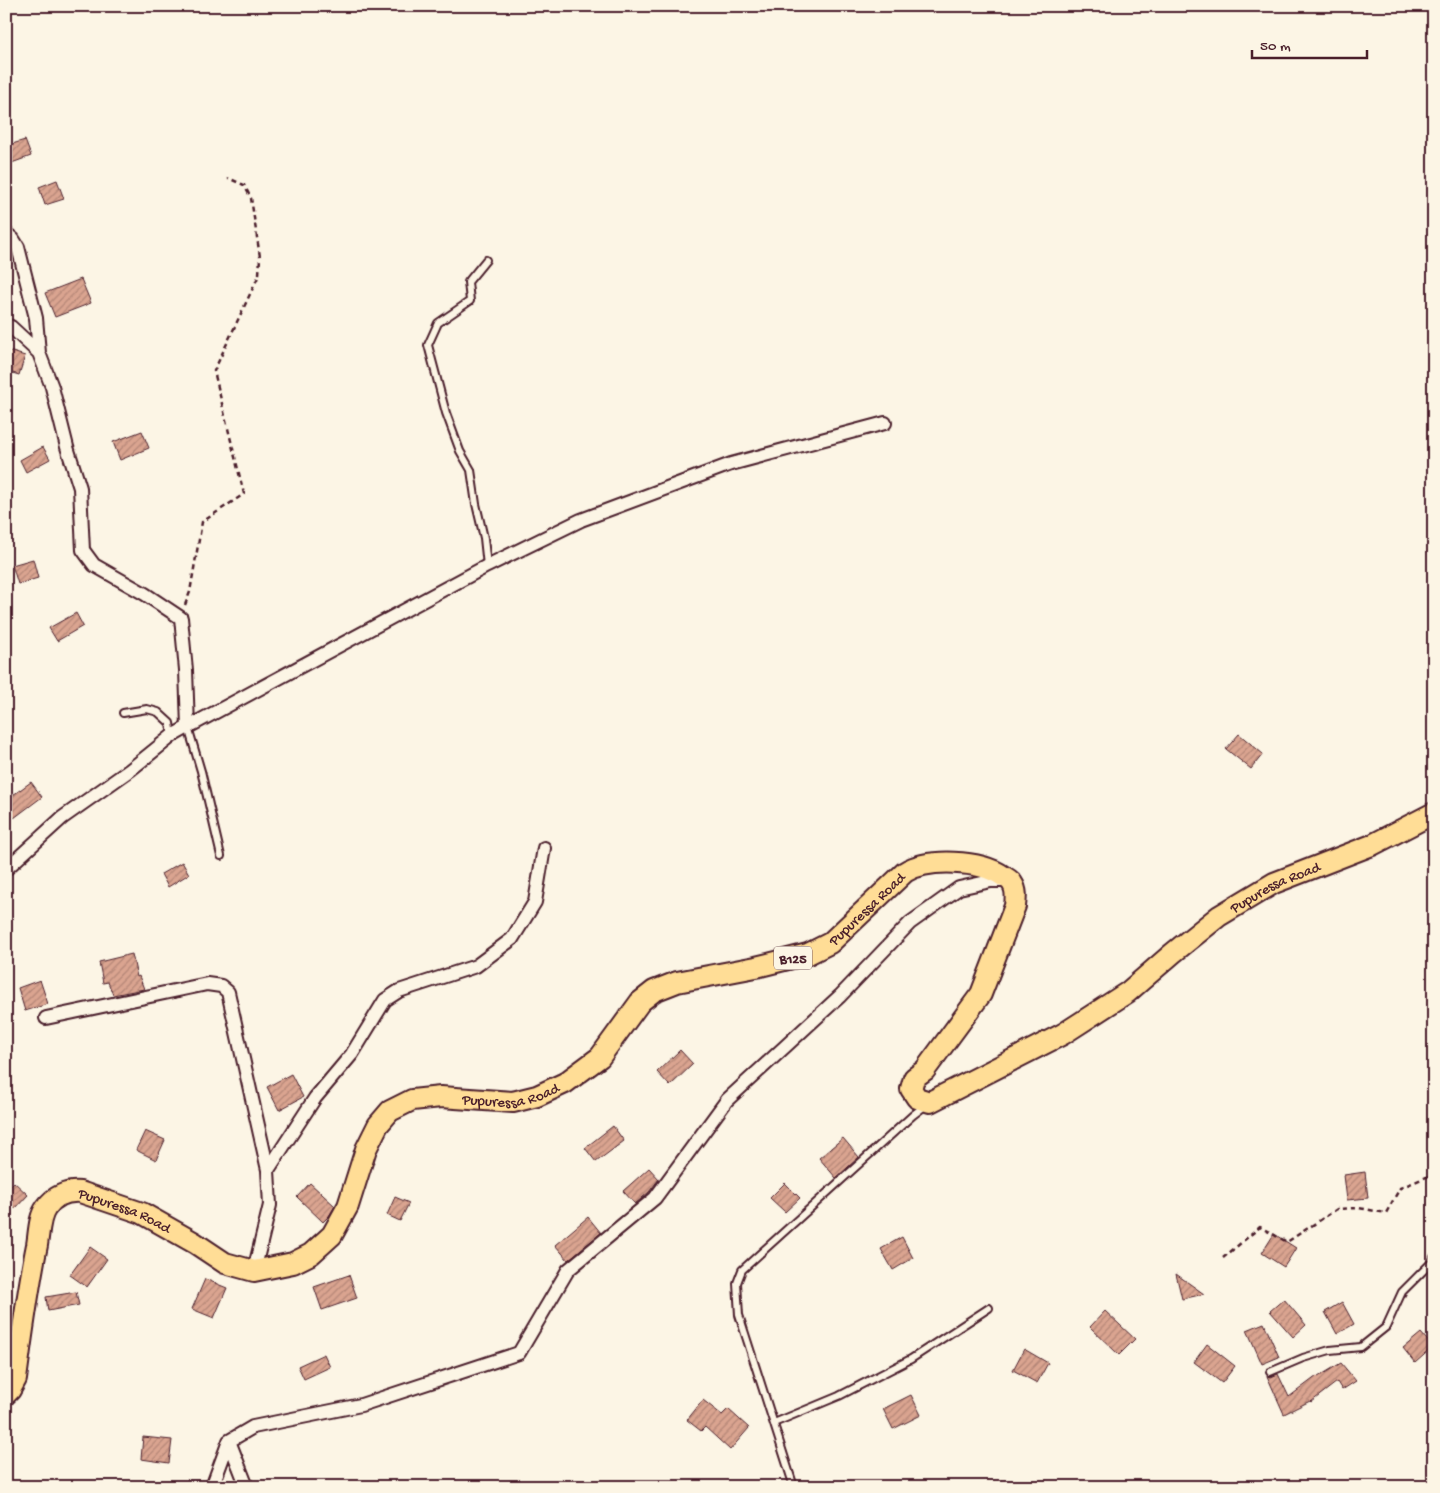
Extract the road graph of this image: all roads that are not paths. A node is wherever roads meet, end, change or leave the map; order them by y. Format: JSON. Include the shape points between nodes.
{"nodes":[{"id":1,"x":6,"y":233,"type":"edge"},
{"id":2,"x":486,"y":260,"type":"dead end"},
{"id":3,"x":6,"y":325,"type":"edge"},
{"id":4,"x":39,"y":353,"type":"junction"},
{"id":5,"x":885,"y":424,"type":"dead end"},
{"id":6,"x":487,"y":566,"type":"junction"},
{"id":7,"x":122,"y":712,"type":"dead end"},
{"id":8,"x":188,"y":727,"type":"junction"},
{"id":9,"x":172,"y":736,"type":"junction"},
{"id":10,"x":1434,"y":813,"type":"edge"},
{"id":11,"x":544,"y":848,"type":"dead end"},
{"id":12,"x":220,"y":856,"type":"dead end"},
{"id":13,"x":6,"y":869,"type":"edge"},
{"id":14,"x":1012,"y":882,"type":"junction"},
{"id":15,"x":46,"y":1018,"type":"dead end"},
{"id":16,"x":930,"y":1102,"type":"junction"},
{"id":17,"x":268,"y":1170,"type":"junction"},
{"id":18,"x":1434,"y":1257,"type":"edge"},
{"id":19,"x":254,"y":1271,"type":"junction"},
{"id":20,"x":989,"y":1308,"type":"dead end"},
{"id":21,"x":1270,"y":1372,"type":"dead end"},
{"id":22,"x":6,"y":1394,"type":"edge"},
{"id":23,"x":774,"y":1423,"type":"junction"},
{"id":24,"x":229,"y":1441,"type":"junction"},
{"id":25,"x":212,"y":1487,"type":"edge"},
{"id":26,"x":247,"y":1487,"type":"edge"},
{"id":27,"x":794,"y":1487,"type":"edge"}],
"edges":[{"from":1,"to":4,"type":"street","via":[[18,247],[36,318]]},
{"from":2,"to":6,"type":"lane","via":[[468,282],[470,301],[438,323],[428,345],[446,413],[471,470]]},
{"from":3,"to":4,"type":"street"},
{"from":4,"to":8,"type":"street","via":[[80,488],[83,550],[94,565],[181,618]]},
{"from":5,"to":6,"type":"street","via":[[731,464],[581,520]]},
{"from":6,"to":8,"type":"street"},
{"from":7,"to":9,"type":"lane","via":[[147,709],[158,712],[170,723]]},
{"from":8,"to":9,"type":"street"},
{"from":8,"to":12,"type":"lane"},
{"from":9,"to":13,"type":"street","via":[[62,818]]},
{"from":10,"to":16,"type":"main road","name":"Pupuressa Road","via":[[1372,845],[1274,883],[1219,916],[1128,992],[1071,1028]]},
{"from":11,"to":17,"type":"street","via":[[535,902],[512,939],[476,966],[398,991],[385,1000],[352,1054],[315,1098]]},
{"from":14,"to":16,"type":"main road","via":[[1015,906],[981,994],[925,1070],[914,1078],[911,1089],[914,1094]]},
{"from":14,"to":19,"type":"main road","name":"Pupuressa Road","number":"B125","via":[[989,868],[958,862],[913,867],[895,880],[830,943],[808,954],[677,982],[654,991],[640,1002],[600,1057],[565,1083],[537,1096],[513,1102],[441,1097],[412,1100],[390,1111],[378,1124],[366,1149],[348,1206],[332,1234],[311,1254],[293,1263]]},
{"from":14,"to":24,"type":"street","via":[[991,881],[959,888],[910,923],[840,996],[727,1100],[655,1198],[568,1270],[520,1353],[361,1405],[253,1427]]},
{"from":15,"to":17,"type":"street","via":[[206,984],[221,986],[228,992],[232,1006]]},
{"from":16,"to":23,"type":"lane","via":[[742,1270],[738,1283],[739,1315]]},
{"from":17,"to":19,"type":"street","via":[[270,1205]]},
{"from":18,"to":21,"type":"lane","via":[[1402,1292],[1386,1327],[1361,1347],[1330,1350]]},
{"from":19,"to":22,"type":"main road","name":"Pupuressa Road","number":"B125","via":[[225,1263],[142,1213],[70,1191],[46,1208],[41,1220],[16,1379]]},
{"from":20,"to":23,"type":"lane","via":[[911,1359],[839,1396]]},
{"from":23,"to":27,"type":"lane"},
{"from":24,"to":25,"type":"street"},
{"from":24,"to":26,"type":"street"}]}
